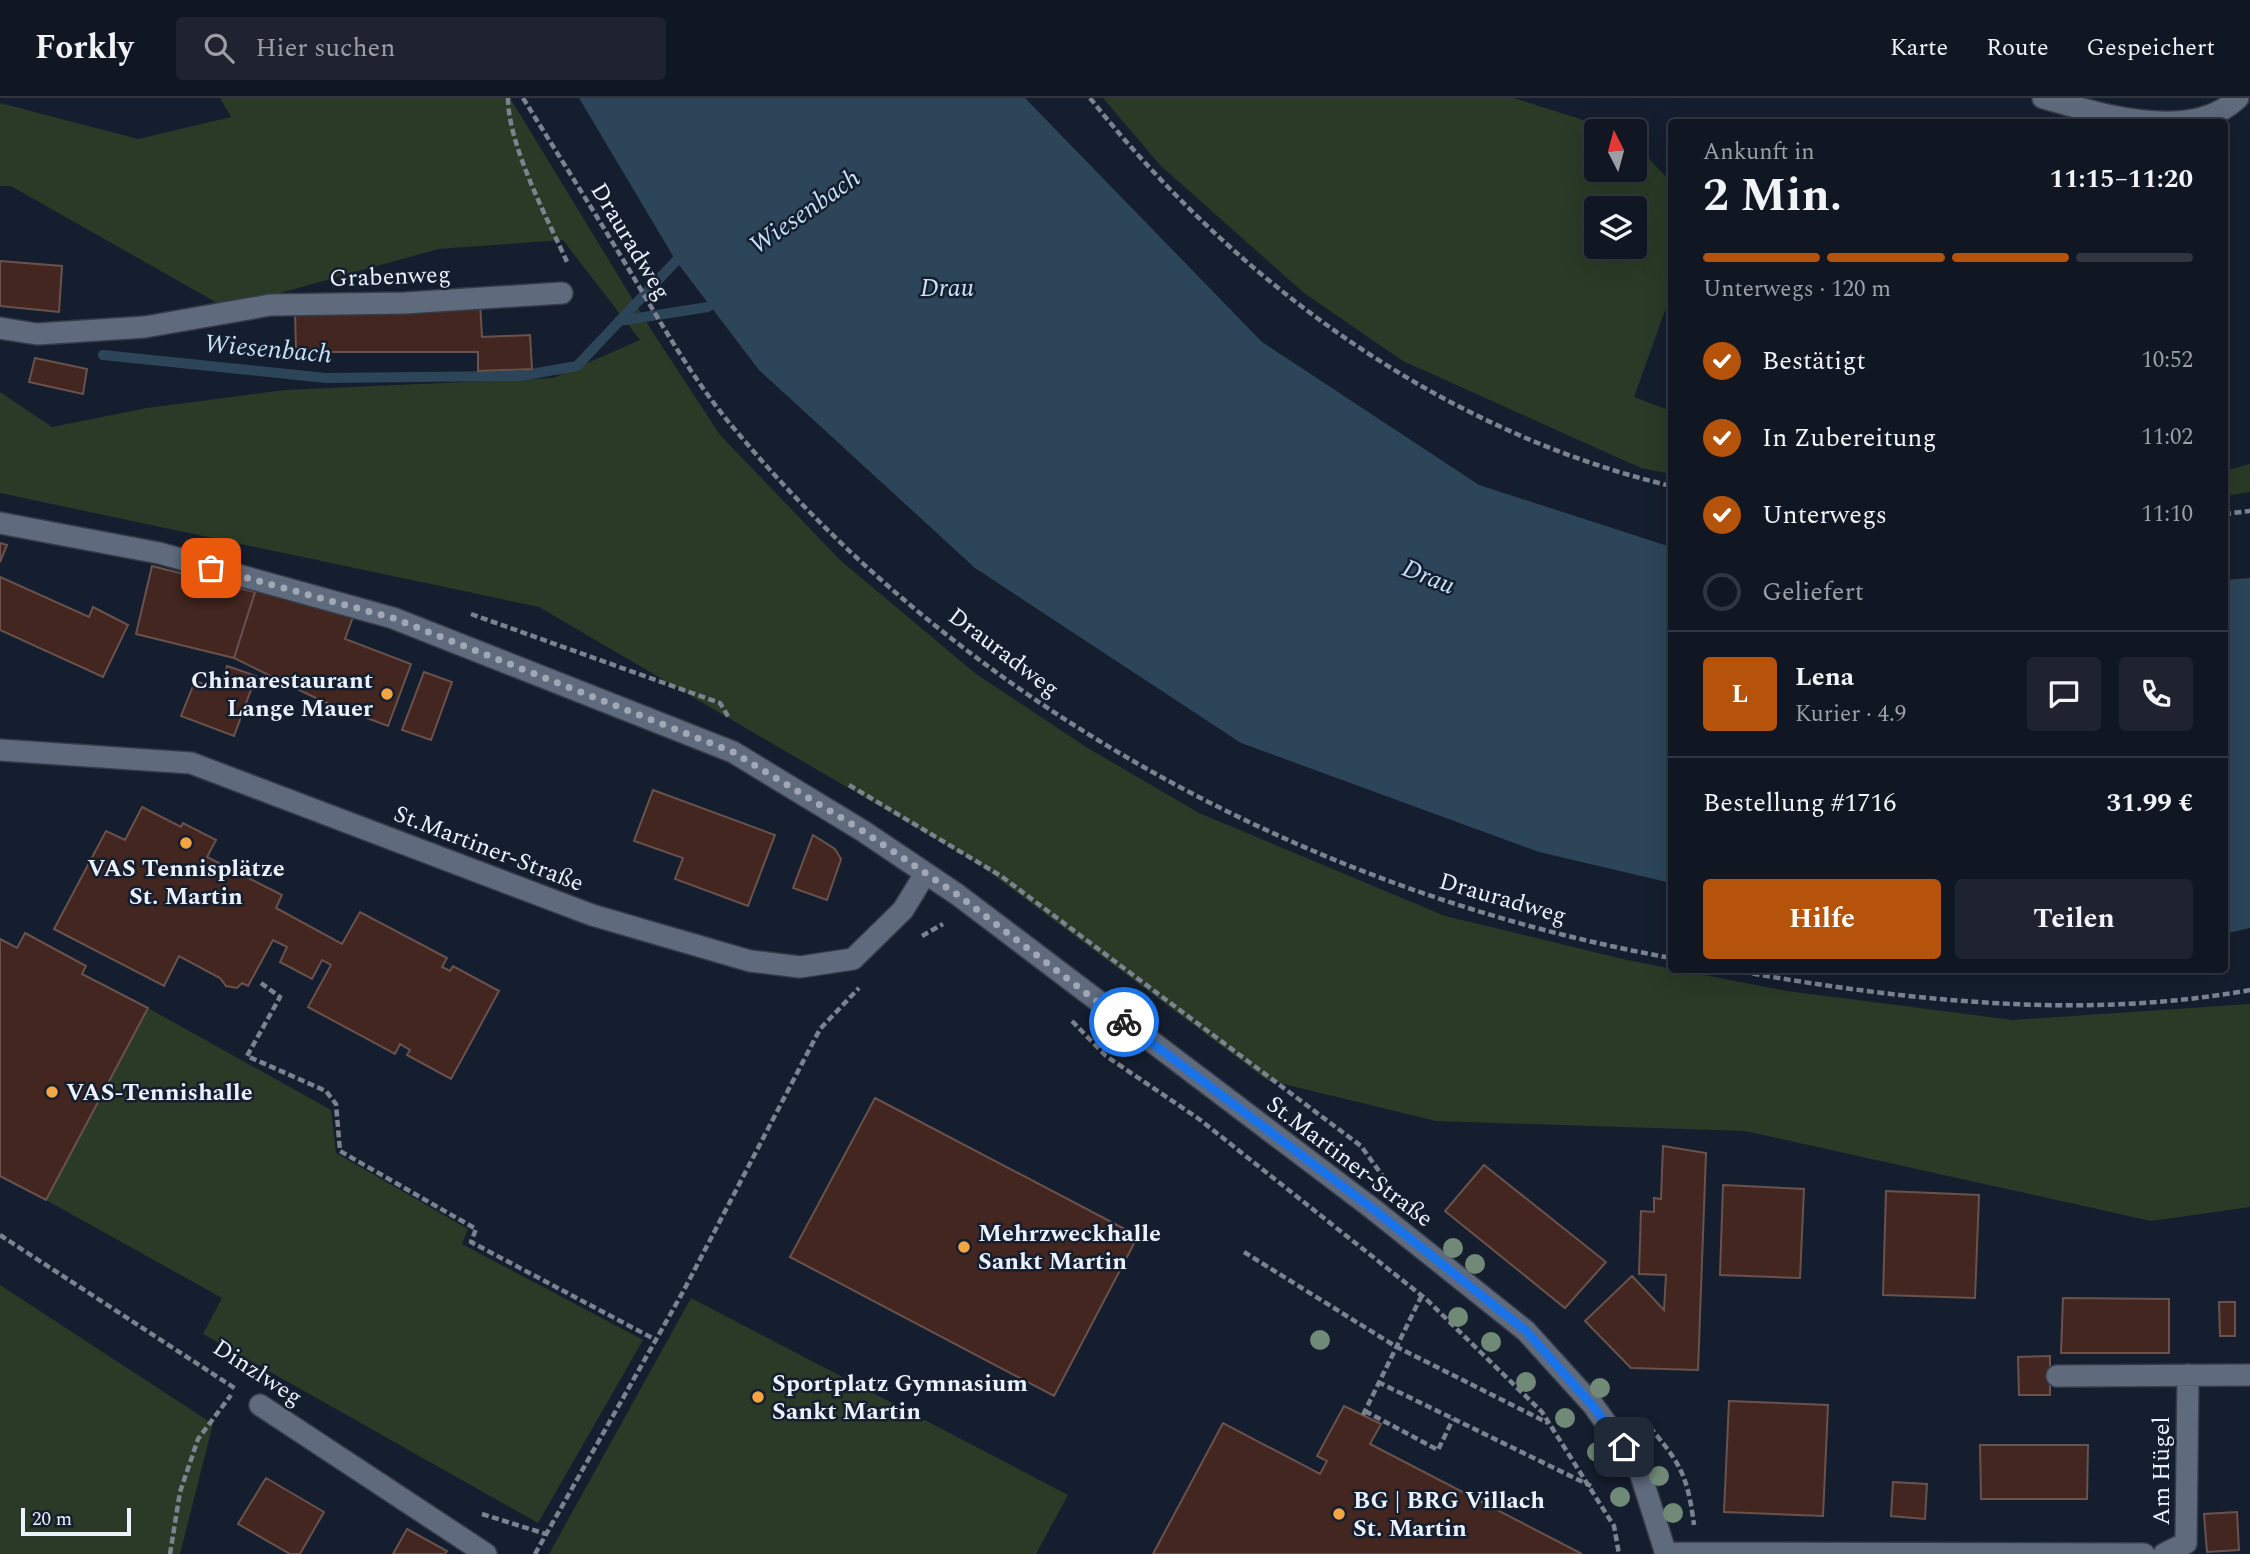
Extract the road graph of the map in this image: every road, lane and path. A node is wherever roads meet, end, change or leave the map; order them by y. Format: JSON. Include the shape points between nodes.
{"nodes":[{"id":1,"x":508,"y":98,"type":"edge"},
{"id":2,"x":523,"y":98,"type":"edge"},
{"id":3,"x":1090,"y":98,"type":"edge"},
{"id":4,"x":2043,"y":98,"type":"edge"},
{"id":5,"x":2238,"y":98,"type":"edge"},
{"id":6,"x":2118,"y":119,"type":"edge"},
{"id":7,"x":2187,"y":119,"type":"edge"},
{"id":8,"x":562,"y":293,"type":"joint"},
{"id":9,"x":0,"y":328,"type":"edge"},
{"id":10,"x":1668,"y":485,"type":"edge"},
{"id":11,"x":2250,"y":511,"type":"edge"},
{"id":12,"x":2228,"y":514,"type":"edge"},
{"id":13,"x":0,"y":523,"type":"edge"},
{"id":14,"x":0,"y":750,"type":"edge"},
{"id":15,"x":925,"y":874,"type":"junction"},
{"id":16,"x":952,"y":930,"type":"dead end"},
{"id":17,"x":913,"y":942,"type":"dead end"},
{"id":18,"x":1668,"y":957,"type":"edge"},
{"id":19,"x":1750,"y":973,"type":"edge"},
{"id":20,"x":868,"y":980,"type":"dead end"},
{"id":21,"x":261,"y":983,"type":"dead end"},
{"id":22,"x":2250,"y":990,"type":"edge"},
{"id":23,"x":1070,"y":1019,"type":"dead end"},
{"id":24,"x":0,"y":1235,"type":"edge"},
{"id":25,"x":1244,"y":1252,"type":"dead end"},
{"id":26,"x":1422,"y":1295,"type":"junction"},
{"id":27,"x":656,"y":1340,"type":"junction"},
{"id":28,"x":1395,"y":1346,"type":"junction"},
{"id":29,"x":2188,"y":1375,"type":"junction"},
{"id":30,"x":2250,"y":1375,"type":"edge"},
{"id":31,"x":2057,"y":1376,"type":"dead end"},
{"id":32,"x":1378,"y":1382,"type":"junction"},
{"id":33,"x":236,"y":1389,"type":"junction"},
{"id":34,"x":260,"y":1405,"type":"joint"},
{"id":35,"x":1453,"y":1419,"type":"junction"},
{"id":36,"x":1551,"y":1425,"type":"junction"},
{"id":37,"x":1592,"y":1486,"type":"junction"},
{"id":38,"x":1666,"y":1553,"type":"edge"},
{"id":39,"x":1839,"y":1553,"type":"edge"},
{"id":40,"x":2004,"y":1553,"type":"edge"},
{"id":41,"x":170,"y":1554,"type":"edge"},
{"id":42,"x":486,"y":1554,"type":"edge"},
{"id":43,"x":535,"y":1554,"type":"edge"},
{"id":44,"x":1619,"y":1554,"type":"edge"},
{"id":45,"x":2144,"y":1554,"type":"edge"},
{"id":46,"x":2164,"y":1554,"type":"edge"}],
"edges":[{"from":1,"to":8,"type":"path","via":[[527,170],[579,289]]},
{"from":2,"to":18,"type":"path","name":"Drauradweg","via":[[665,332],[735,431],[850,555],[1013,685],[1107,748],[1216,806],[1344,863],[1455,904]]},
{"from":3,"to":10,"type":"path","via":[[1172,195],[1251,268],[1388,368],[1506,429],[1622,475]]},
{"from":4,"to":6,"type":"street"},
{"from":5,"to":7,"type":"street","via":[[2212,113]]},
{"from":8,"to":9,"type":"street","name":"Grabenweg","via":[[270,306],[131,328],[37,334]]},
{"from":11,"to":12,"type":"path"},
{"from":13,"to":15,"type":"street","name":"St.Martiner-Straße","via":[[159,553],[393,618],[733,752]]},
{"from":14,"to":15,"type":"street","name":"St.Martiner-Straße","via":[[191,763],[592,915],[750,961],[800,967],[853,959],[903,910]]},
{"from":15,"to":38,"type":"street","name":"St.Martiner-Straße","via":[[1373,1209],[1526,1331],[1592,1405],[1639,1469]]},
{"from":16,"to":17,"type":"path","via":[[941,922]]},
{"from":19,"to":22,"type":"path","via":[[2015,1003],[2127,1005]]},
{"from":20,"to":27,"type":"path","via":[[820,1029]]},
{"from":21,"to":27,"type":"path","via":[[280,997],[247,1056],[326,1091],[336,1104],[340,1151],[476,1229],[471,1242]]},
{"from":23,"to":26,"type":"path","via":[[1105,1056],[1199,1119]]},
{"from":24,"to":33,"type":"path","name":"Dinzlweg"},
{"from":25,"to":28,"type":"path"},
{"from":26,"to":28,"type":"path"},
{"from":26,"to":36,"type":"path"},
{"from":27,"to":43,"type":"path"},
{"from":28,"to":32,"type":"path"},
{"from":28,"to":36,"type":"path"},
{"from":29,"to":30,"type":"street"},
{"from":29,"to":31,"type":"street"},
{"from":29,"to":46,"type":"street","name":"Am Hügel","via":[[2186,1543]]},
{"from":32,"to":35,"type":"path"},
{"from":32,"to":35,"type":"path","via":[[1364,1413],[1438,1450]]},
{"from":33,"to":34,"type":"path","name":"Dinzlweg"},
{"from":33,"to":41,"type":"path","via":[[198,1439],[180,1492]]},
{"from":34,"to":42,"type":"street","name":"Dinzlweg"},
{"from":35,"to":37,"type":"path"},
{"from":36,"to":37,"type":"path"},
{"from":37,"to":44,"type":"path","via":[[1614,1526]]},
{"from":38,"to":39,"type":"street","name":"Am Hügel"},
{"from":39,"to":40,"type":"street","name":"Am Hügel"},
{"from":40,"to":45,"type":"street","name":"Am Hügel"}]}
